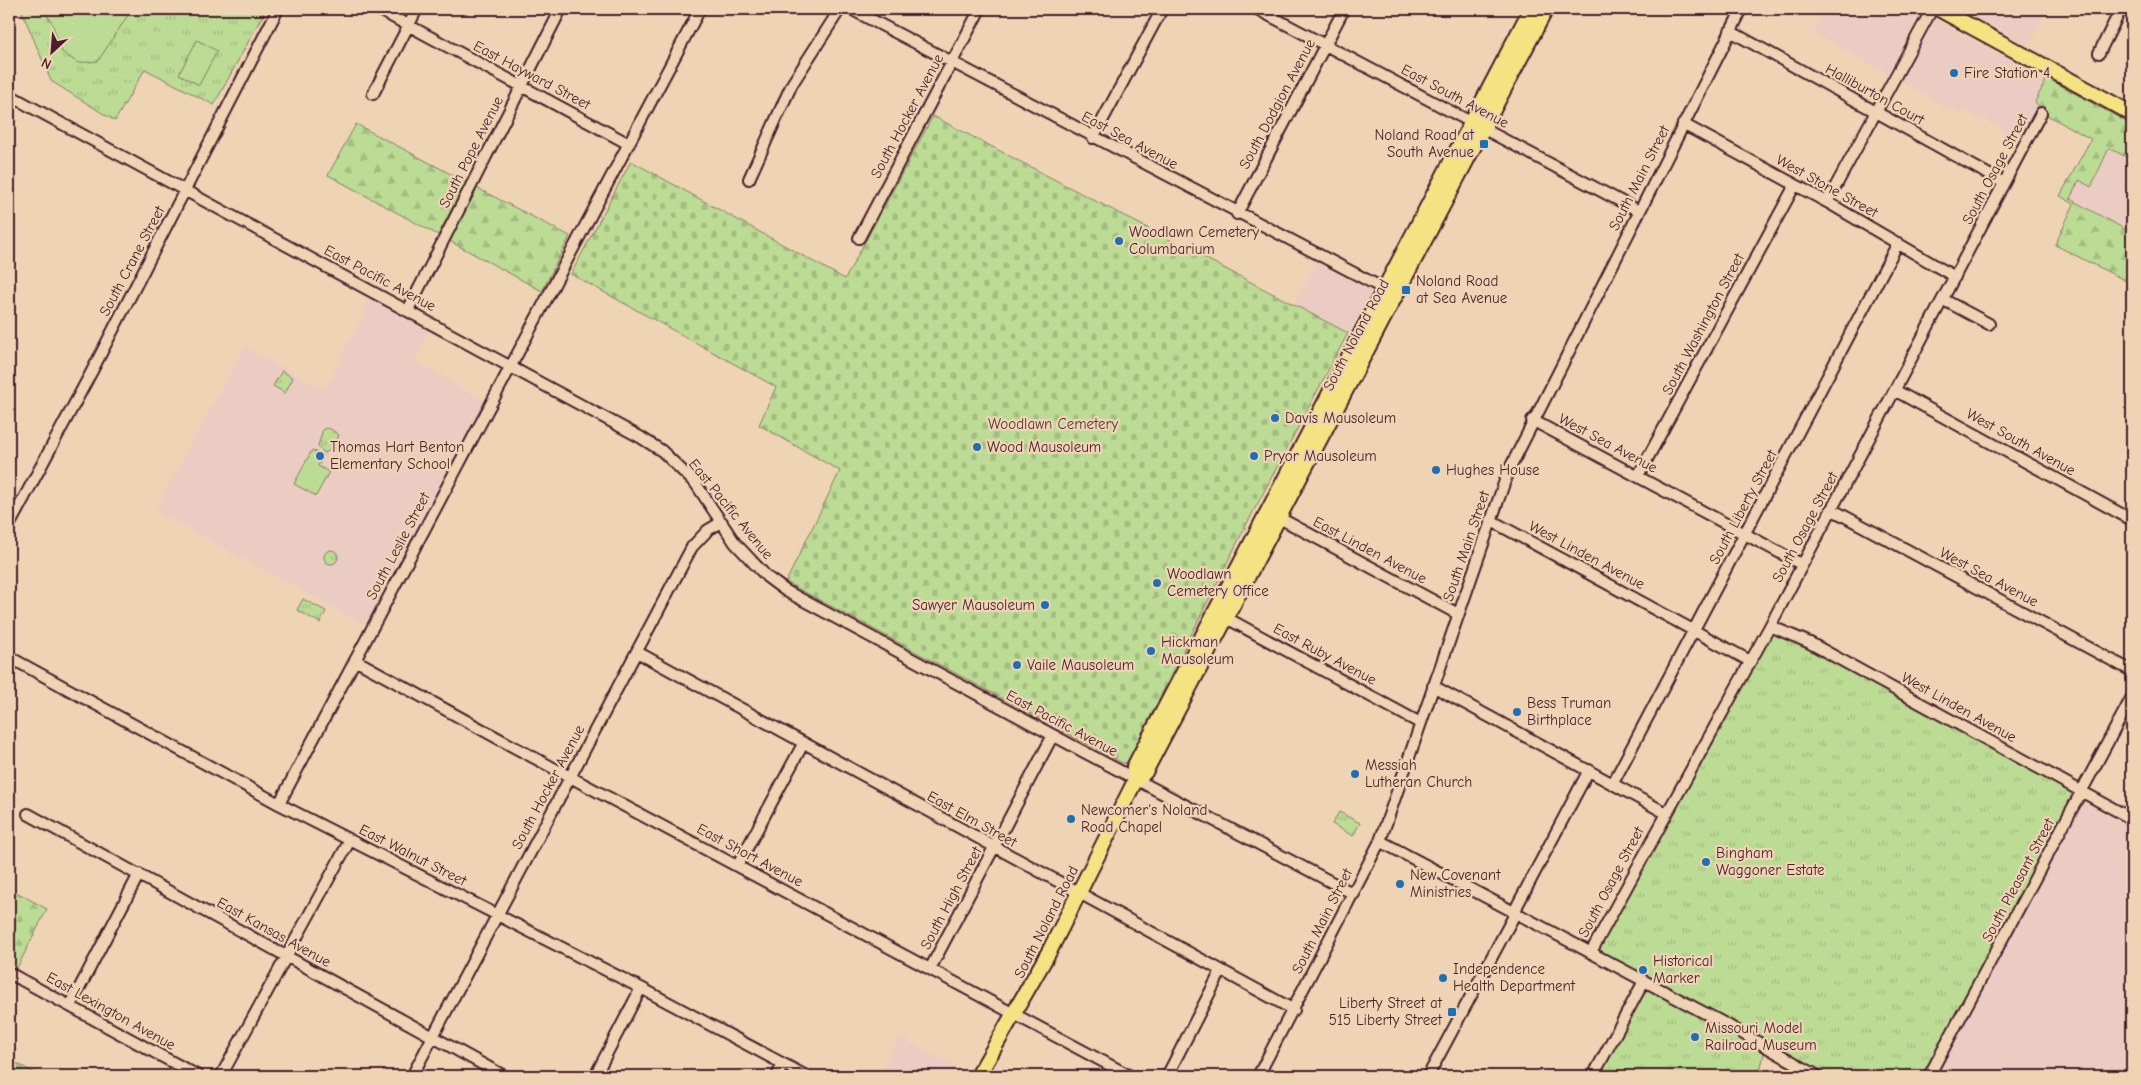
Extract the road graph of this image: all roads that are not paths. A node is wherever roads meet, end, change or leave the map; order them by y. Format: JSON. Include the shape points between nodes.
{"nodes":[{"id":1,"x":278,"y":9,"type":"edge"},
{"id":2,"x":378,"y":9,"type":"edge"},
{"id":3,"x":417,"y":9,"type":"edge"},
{"id":4,"x":561,"y":9,"type":"edge"},
{"id":5,"x":700,"y":9,"type":"edge"},
{"id":6,"x":840,"y":9,"type":"edge"},
{"id":7,"x":852,"y":9,"type":"edge"},
{"id":8,"x":980,"y":9,"type":"edge"},
{"id":9,"x":1162,"y":9,"type":"edge"},
{"id":10,"x":1257,"y":9,"type":"edge"},
{"id":11,"x":1344,"y":9,"type":"edge"},
{"id":12,"x":1531,"y":9,"type":"edge"},
{"id":13,"x":1546,"y":9,"type":"edge"},
{"id":14,"x":1742,"y":9,"type":"edge"},
{"id":15,"x":1932,"y":9,"type":"edge"},
{"id":16,"x":1938,"y":9,"type":"edge"},
{"id":17,"x":2121,"y":9,"type":"edge"},
{"id":18,"x":408,"y":25,"type":"junction"},
{"id":19,"x":1730,"y":31,"type":"junction"},
{"id":20,"x":1325,"y":45,"type":"junction"},
{"id":21,"x":2099,"y":53,"type":"dead end"},
{"id":22,"x":952,"y":63,"type":"junction"},
{"id":23,"x":521,"y":86,"type":"junction"},
{"id":24,"x":373,"y":94,"type":"dead end"},
{"id":25,"x":9,"y":95,"type":"edge"},
{"id":26,"x":1878,"y":113,"type":"junction"},
{"id":27,"x":2041,"y":113,"type":"dead end"},
{"id":28,"x":2132,"y":114,"type":"edge"},
{"id":29,"x":1478,"y":124,"type":"junction"},
{"id":30,"x":1683,"y":124,"type":"junction"},
{"id":31,"x":1093,"y":138,"type":"junction"},
{"id":32,"x":629,"y":144,"type":"junction"},
{"id":33,"x":749,"y":179,"type":"dead end"},
{"id":34,"x":2004,"y":183,"type":"junction"},
{"id":35,"x":1795,"y":186,"type":"junction"},
{"id":36,"x":186,"y":190,"type":"junction"},
{"id":37,"x":1827,"y":202,"type":"junction"},
{"id":38,"x":1639,"y":211,"type":"junction"},
{"id":39,"x":1237,"y":214,"type":"junction"},
{"id":40,"x":859,"y":238,"type":"dead end"},
{"id":41,"x":1898,"y":243,"type":"junction"},
{"id":42,"x":1955,"y":277,"type":"junction"},
{"id":43,"x":1390,"y":292,"type":"junction"},
{"id":44,"x":1944,"y":300,"type":"junction"},
{"id":45,"x":408,"y":310,"type":"junction"},
{"id":46,"x":1989,"y":324,"type":"dead end"},
{"id":47,"x":511,"y":366,"type":"junction"},
{"id":48,"x":1896,"y":391,"type":"junction"},
{"id":49,"x":1532,"y":420,"type":"junction"},
{"id":50,"x":1638,"y":476,"type":"junction"},
{"id":51,"x":1831,"y":509,"type":"junction"},
{"id":52,"x":1274,"y":515,"type":"junction"},
{"id":53,"x":1490,"y":520,"type":"junction"},
{"id":54,"x":2132,"y":520,"type":"edge"},
{"id":55,"x":722,"y":522,"type":"junction"},
{"id":56,"x":9,"y":526,"type":"edge"},
{"id":57,"x":1746,"y":534,"type":"junction"},
{"id":58,"x":1801,"y":564,"type":"junction"},
{"id":59,"x":1458,"y":614,"type":"junction"},
{"id":60,"x":1221,"y":615,"type":"junction"},
{"id":61,"x":1770,"y":626,"type":"junction"},
{"id":62,"x":1694,"y":630,"type":"junction"},
{"id":63,"x":637,"y":652,"type":"junction"},
{"id":64,"x":9,"y":657,"type":"edge"},
{"id":65,"x":355,"y":660,"type":"junction"},
{"id":66,"x":1750,"y":661,"type":"junction"},
{"id":67,"x":2132,"y":671,"type":"edge"},
{"id":68,"x":1433,"y":686,"type":"junction"},
{"id":69,"x":2132,"y":697,"type":"edge"},
{"id":70,"x":1420,"y":723,"type":"junction"},
{"id":71,"x":1053,"y":735,"type":"junction"},
{"id":72,"x":803,"y":744,"type":"junction"},
{"id":73,"x":1589,"y":770,"type":"junction"},
{"id":74,"x":571,"y":777,"type":"junction"},
{"id":75,"x":1136,"y":779,"type":"junction"},
{"id":76,"x":1613,"y":783,"type":"junction"},
{"id":77,"x":2082,"y":791,"type":"junction"},
{"id":78,"x":279,"y":804,"type":"junction"},
{"id":79,"x":1666,"y":813,"type":"junction"},
{"id":80,"x":28,"y":814,"type":"dead end"},
{"id":81,"x":2132,"y":819,"type":"edge"},
{"id":82,"x":350,"y":840,"type":"junction"},
{"id":83,"x":1380,"y":841,"type":"junction"},
{"id":84,"x":994,"y":848,"type":"junction"},
{"id":85,"x":738,"y":865,"type":"junction"},
{"id":86,"x":139,"y":874,"type":"junction"},
{"id":87,"x":1078,"y":894,"type":"junction"},
{"id":88,"x":1354,"y":894,"type":"junction"},
{"id":89,"x":1516,"y":912,"type":"junction"},
{"id":90,"x":497,"y":914,"type":"junction"},
{"id":91,"x":1591,"y":952,"type":"junction"},
{"id":92,"x":285,"y":955,"type":"junction"},
{"id":93,"x":930,"y":969,"type":"junction"},
{"id":94,"x":1221,"y":971,"type":"junction"},
{"id":95,"x":9,"y":973,"type":"edge"},
{"id":96,"x":1644,"y":981,"type":"junction"},
{"id":97,"x":641,"y":988,"type":"junction"},
{"id":98,"x":70,"y":1006,"type":"junction"},
{"id":99,"x":1294,"y":1010,"type":"junction"},
{"id":100,"x":1016,"y":1014,"type":"junction"},
{"id":101,"x":433,"y":1037,"type":"junction"},
{"id":102,"x":783,"y":1064,"type":"junction"},
{"id":103,"x":198,"y":1076,"type":"edge"},
{"id":104,"x":221,"y":1076,"type":"edge"},
{"id":105,"x":412,"y":1076,"type":"edge"},
{"id":106,"x":504,"y":1076,"type":"edge"},
{"id":107,"x":595,"y":1076,"type":"edge"},
{"id":108,"x":776,"y":1076,"type":"edge"},
{"id":109,"x":806,"y":1076,"type":"edge"},
{"id":110,"x":978,"y":1076,"type":"edge"},
{"id":111,"x":1130,"y":1076,"type":"edge"},
{"id":112,"x":1167,"y":1076,"type":"edge"},
{"id":113,"x":1258,"y":1076,"type":"edge"},
{"id":114,"x":1428,"y":1076,"type":"edge"},
{"id":115,"x":1593,"y":1076,"type":"edge"},
{"id":116,"x":1818,"y":1076,"type":"edge"},
{"id":117,"x":1928,"y":1076,"type":"edge"}],
"edges":[{"from":1,"to":36,"type":"street","name":"South Crane Street"},
{"from":2,"to":18,"type":"street","name":"East Hayward Street"},
{"from":3,"to":18,"type":"street"},
{"from":4,"to":23,"type":"street","name":"South Pope Avenue"},
{"from":5,"to":32,"type":"street"},
{"from":6,"to":33,"type":"street","via":[[792,84]]},
{"from":7,"to":22,"type":"street","name":"East Sea Avenue"},
{"from":8,"to":22,"type":"street","name":"South Hocker Avenue"},
{"from":9,"to":31,"type":"street"},
{"from":10,"to":20,"type":"street","name":"East South Avenue"},
{"from":11,"to":20,"type":"street","name":"South Dodgion Avenue"},
{"from":12,"to":29,"type":"main road","name":"South Noland Road"},
{"from":13,"to":29,"type":"main road","name":"South Noland Road"},
{"from":14,"to":19,"type":"street","name":"South Main Street"},
{"from":15,"to":26,"type":"street"},
{"from":16,"to":28,"type":"main road"},
{"from":17,"to":21,"type":"street"},
{"from":18,"to":23,"type":"street","name":"East Hayward Street"},
{"from":18,"to":24,"type":"street"},
{"from":19,"to":26,"type":"street","name":"Halliburton Court"},
{"from":19,"to":30,"type":"street","name":"South Main Street"},
{"from":20,"to":29,"type":"street","name":"East South Avenue"},
{"from":20,"to":39,"type":"street","name":"South Dodgion Avenue"},
{"from":22,"to":31,"type":"street","name":"East Sea Avenue"},
{"from":22,"to":40,"type":"street","name":"South Hocker Avenue"},
{"from":23,"to":32,"type":"street","name":"East Hayward Street"},
{"from":23,"to":45,"type":"street","name":"South Pope Avenue"},
{"from":25,"to":36,"type":"street","name":"East Pacific Avenue"},
{"from":26,"to":34,"type":"street","name":"Halliburton Court"},
{"from":26,"to":37,"type":"street"},
{"from":27,"to":34,"type":"street","name":"South Osage Street"},
{"from":29,"to":38,"type":"street","name":"East South Avenue"},
{"from":29,"to":43,"type":"main road","name":"South Noland Road"},
{"from":30,"to":35,"type":"street","name":"West Stone Street"},
{"from":30,"to":38,"type":"street","name":"South Main Street"},
{"from":31,"to":39,"type":"street","name":"East Sea Avenue"},
{"from":32,"to":47,"type":"street","name":"South Leslie Street"},
{"from":34,"to":42,"type":"street","name":"South Osage Street"},
{"from":35,"to":37,"type":"street","name":"West Stone Street"},
{"from":35,"to":50,"type":"street","name":"South Washington Street"},
{"from":36,"to":45,"type":"street","name":"East Pacific Avenue"},
{"from":36,"to":56,"type":"street","name":"South Crane Street"},
{"from":37,"to":41,"type":"street","name":"West Stone Street"},
{"from":38,"to":49,"type":"street","name":"South Main Street"},
{"from":39,"to":43,"type":"street","name":"East Sea Avenue"},
{"from":41,"to":42,"type":"street","name":"West Stone Street"},
{"from":41,"to":57,"type":"street","name":"South Liberty Street"},
{"from":42,"to":44,"type":"street","name":"South Osage Street"},
{"from":43,"to":52,"type":"main road","name":"South Noland Road"},
{"from":44,"to":46,"type":"street"},
{"from":44,"to":48,"type":"street","name":"South Osage Street"},
{"from":45,"to":47,"type":"street","name":"East Pacific Avenue"},
{"from":47,"to":55,"type":"street","name":"East Pacific Avenue","via":[[662,450],[696,484]]},
{"from":47,"to":65,"type":"street","name":"South Leslie Street"},
{"from":48,"to":51,"type":"street","name":"South Osage Street"},
{"from":48,"to":54,"type":"street","name":"West South Avenue"},
{"from":49,"to":50,"type":"street","name":"West Sea Avenue"},
{"from":49,"to":53,"type":"street","name":"South Main Street"},
{"from":50,"to":57,"type":"street","name":"West Sea Avenue"},
{"from":51,"to":58,"type":"street","name":"South Osage Street"},
{"from":51,"to":67,"type":"street","name":"West Sea Avenue"},
{"from":52,"to":59,"type":"street","name":"East Linden Avenue"},
{"from":52,"to":60,"type":"main road","name":"South Noland Road"},
{"from":53,"to":59,"type":"street","name":"South Main Street"},
{"from":53,"to":62,"type":"street","name":"West Linden Avenue"},
{"from":55,"to":63,"type":"street","name":"South Hocker Avenue","via":[[708,530],[692,547]]},
{"from":55,"to":71,"type":"street","name":"East Pacific Avenue","via":[[734,543],[767,577],[786,591]]},
{"from":57,"to":58,"type":"street","name":"West Sea Avenue"},
{"from":57,"to":62,"type":"street","name":"South Liberty Street"},
{"from":58,"to":61,"type":"street","name":"South Osage Street"},
{"from":59,"to":68,"type":"street","name":"South Main Street"},
{"from":60,"to":70,"type":"street","name":"East Ruby Avenue"},
{"from":60,"to":75,"type":"main road","name":"South Noland Road","via":[[1134,767]]},
{"from":61,"to":66,"type":"street","name":"South Osage Street"},
{"from":61,"to":77,"type":"street","name":"West Linden Avenue","via":[[1810,643]]},
{"from":62,"to":66,"type":"street","name":"West Linden Avenue"},
{"from":62,"to":76,"type":"street","name":"South Liberty Street"},
{"from":63,"to":72,"type":"street","name":"East Elm Street"},
{"from":63,"to":74,"type":"street","name":"South Hocker Avenue"},
{"from":64,"to":78,"type":"street","name":"East Walnut Street"},
{"from":65,"to":74,"type":"street","name":"East Short Avenue"},
{"from":65,"to":78,"type":"street","name":"South Leslie Street"},
{"from":66,"to":79,"type":"street","name":"South Osage Street"},
{"from":68,"to":70,"type":"street","name":"South Main Street"},
{"from":68,"to":73,"type":"street"},
{"from":69,"to":77,"type":"street","name":"South Pleasant Street"},
{"from":70,"to":83,"type":"street","name":"South Main Street"},
{"from":71,"to":75,"type":"street","name":"East Pacific Avenue"},
{"from":71,"to":84,"type":"street","name":"South High Street"},
{"from":72,"to":84,"type":"street","name":"East Elm Street"},
{"from":72,"to":85,"type":"street"},
{"from":73,"to":76,"type":"street"},
{"from":73,"to":89,"type":"street"},
{"from":74,"to":85,"type":"street","name":"East Short Avenue"},
{"from":74,"to":90,"type":"street","name":"South Hocker Avenue"},
{"from":75,"to":87,"type":"main road","name":"South Noland Road"},
{"from":75,"to":88,"type":"street","name":"East Pacific Avenue"},
{"from":76,"to":79,"type":"street"},
{"from":77,"to":81,"type":"street","name":"West Linden Avenue"},
{"from":77,"to":117,"type":"street","name":"South Pleasant Street"},
{"from":78,"to":82,"type":"street","name":"East Walnut Street"},
{"from":79,"to":91,"type":"street","name":"South Osage Street"},
{"from":80,"to":86,"type":"street","name":"East Kansas Avenue"},
{"from":82,"to":90,"type":"street","name":"East Walnut Street"},
{"from":82,"to":92,"type":"street"},
{"from":83,"to":88,"type":"street","name":"South Main Street"},
{"from":83,"to":89,"type":"street"},
{"from":84,"to":87,"type":"street","name":"East Elm Street"},
{"from":84,"to":93,"type":"street","name":"South High Street"},
{"from":85,"to":93,"type":"street","name":"East Short Avenue"},
{"from":86,"to":92,"type":"street","name":"East Kansas Avenue"},
{"from":86,"to":98,"type":"street"},
{"from":87,"to":94,"type":"street","name":"East Elm Street"},
{"from":87,"to":100,"type":"main road","name":"South Noland Road"},
{"from":88,"to":99,"type":"street","name":"South Main Street"},
{"from":89,"to":91,"type":"street"},
{"from":89,"to":114,"type":"street"},
{"from":90,"to":97,"type":"street","name":"East Walnut Street"},
{"from":90,"to":101,"type":"street","name":"South Hocker Avenue"},
{"from":91,"to":96,"type":"street"},
{"from":92,"to":101,"type":"street","name":"East Kansas Avenue"},
{"from":92,"to":104,"type":"street"},
{"from":93,"to":100,"type":"street","name":"East Short Avenue"},
{"from":94,"to":99,"type":"street","name":"East Elm Street"},
{"from":94,"to":112,"type":"street"},
{"from":95,"to":98,"type":"street","name":"East Lexington Avenue"},
{"from":96,"to":115,"type":"street"},
{"from":96,"to":116,"type":"street"},
{"from":97,"to":102,"type":"street","name":"East Walnut Street"},
{"from":97,"to":107,"type":"street"},
{"from":98,"to":103,"type":"street","name":"East Lexington Avenue"},
{"from":99,"to":113,"type":"street","name":"South Main Street"},
{"from":100,"to":110,"type":"main road","name":"South Noland Road"},
{"from":100,"to":111,"type":"street","name":"East Short Avenue"},
{"from":101,"to":105,"type":"street","name":"South Hocker Avenue"},
{"from":101,"to":106,"type":"street","name":"East Kansas Avenue"},
{"from":102,"to":108,"type":"street"},
{"from":102,"to":109,"type":"street","name":"East Walnut Street"}]}
